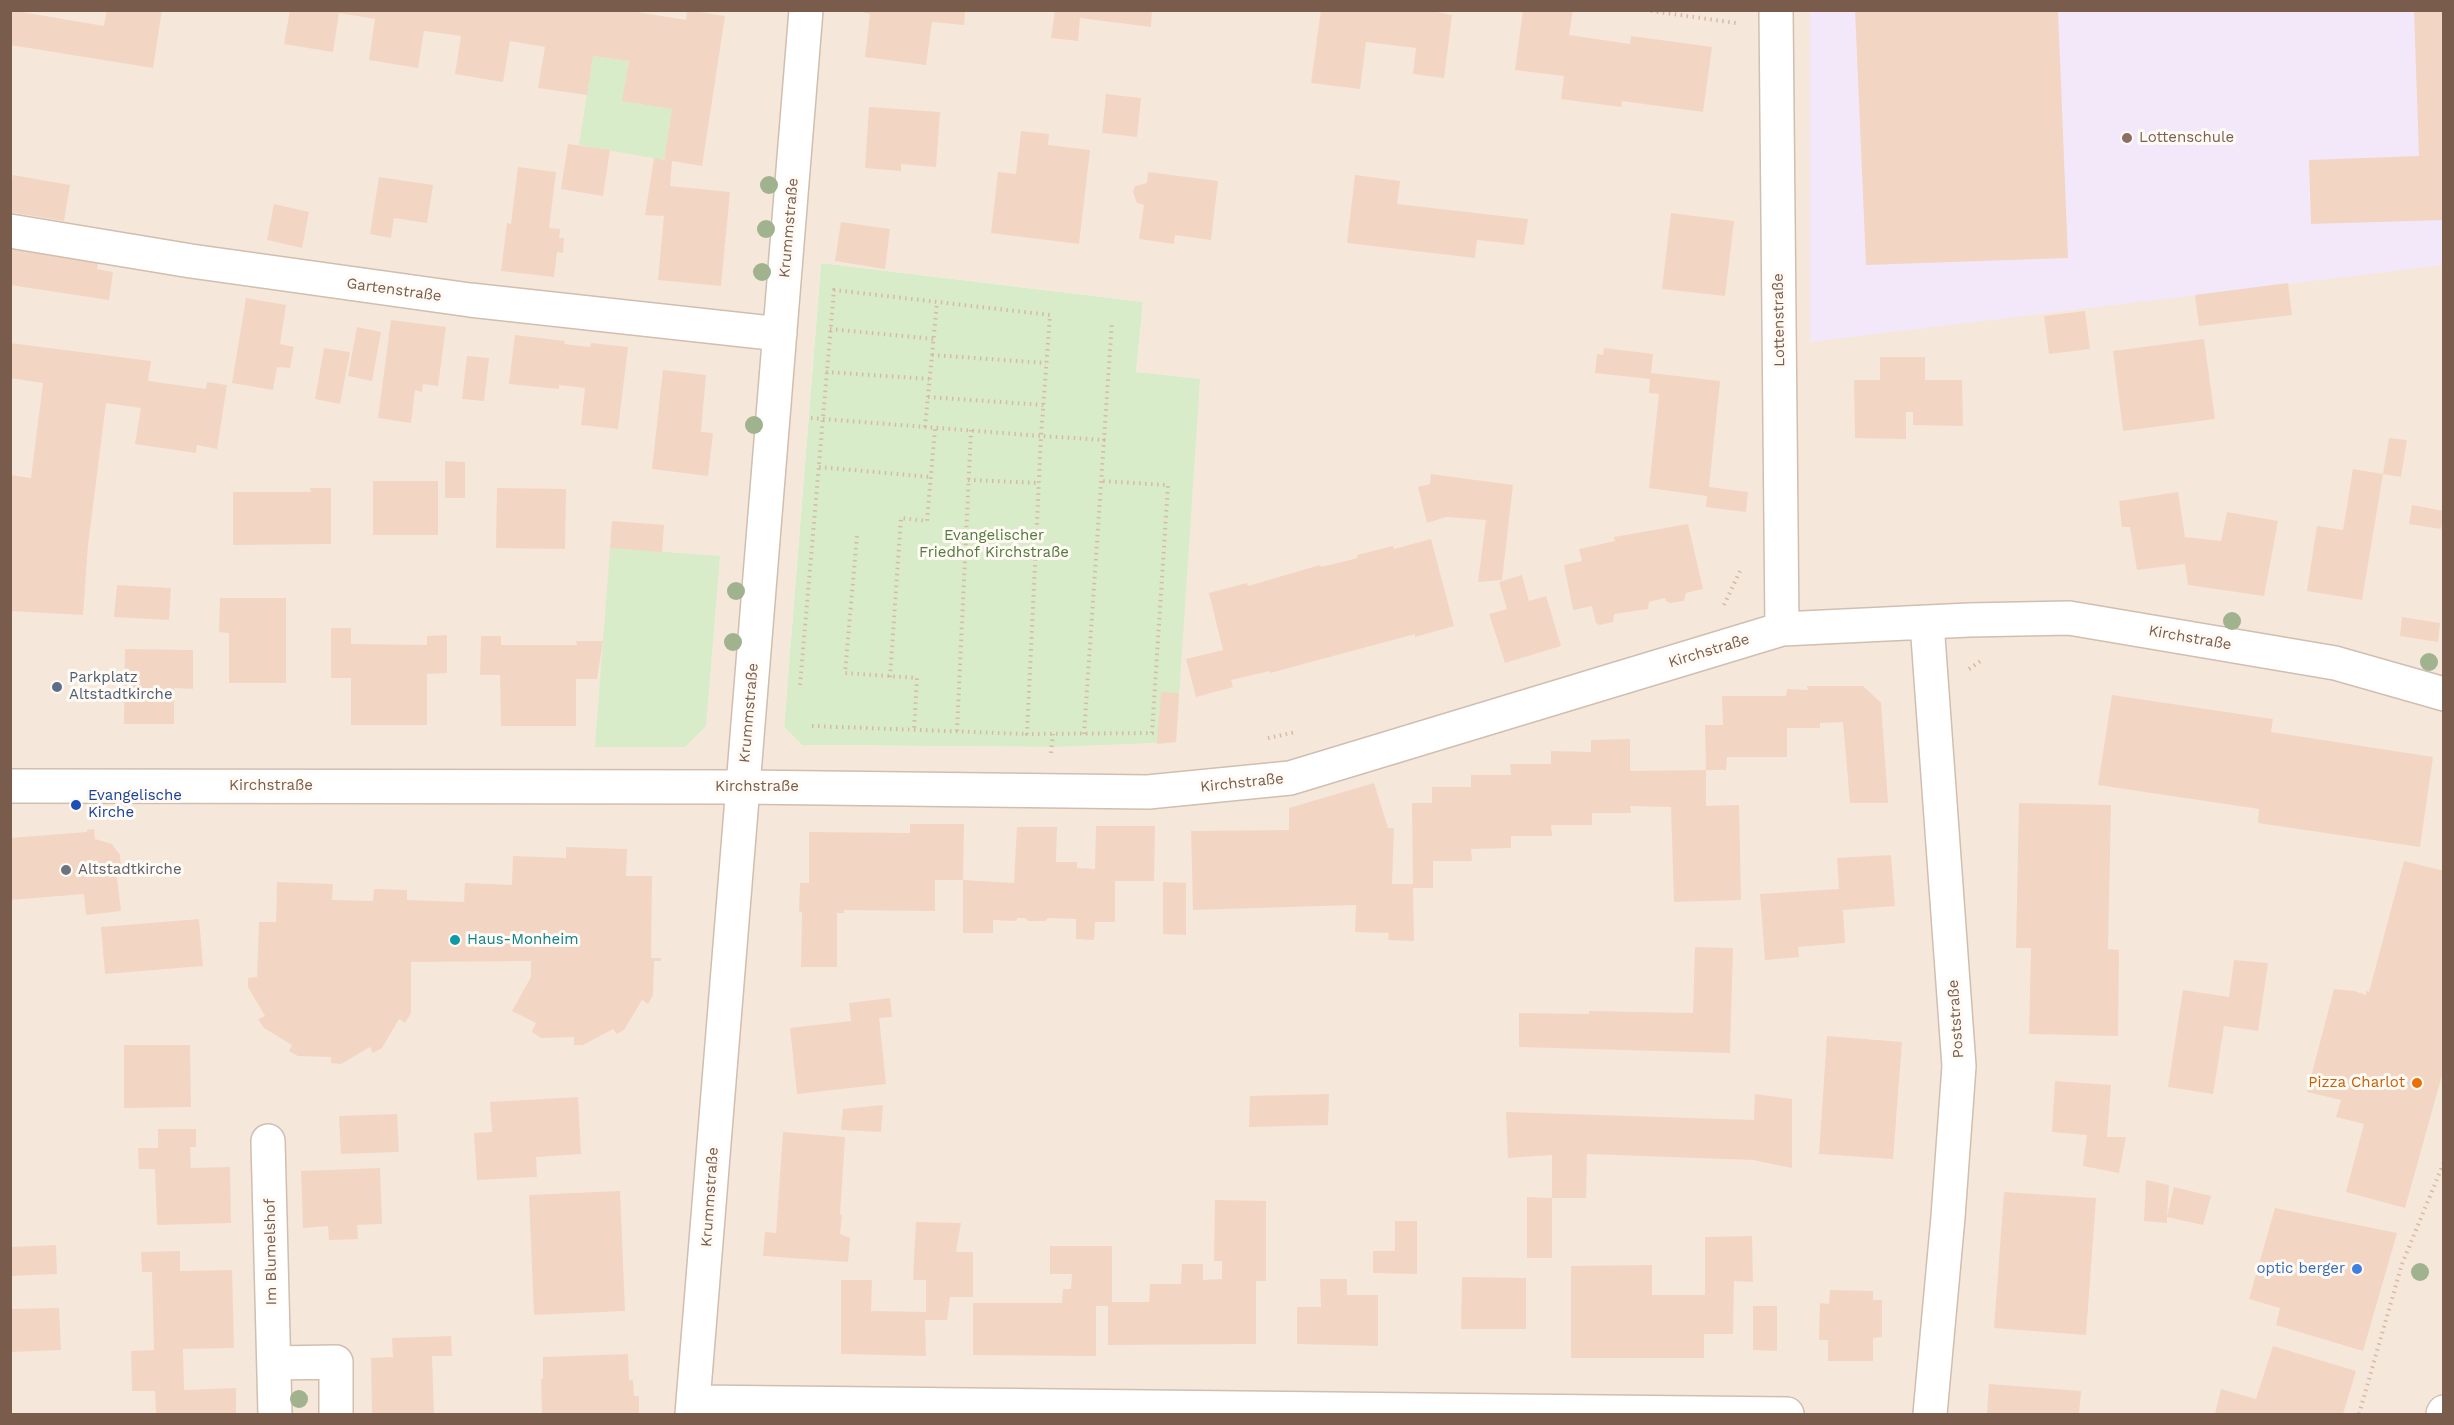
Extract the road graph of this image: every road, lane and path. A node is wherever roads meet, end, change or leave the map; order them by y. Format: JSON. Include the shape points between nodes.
{"nodes":[{"id":1,"x":806,"y":10,"type":"edge"},
{"id":2,"x":1645,"y":10,"type":"edge"},
{"id":3,"x":1776,"y":10,"type":"edge"},
{"id":4,"x":1736,"y":24,"type":"dead end"},
{"id":5,"x":10,"y":231,"type":"edge"},
{"id":6,"x":937,"y":303,"type":"junction"},
{"id":7,"x":1112,"y":321,"type":"dead end"},
{"id":8,"x":830,"y":330,"type":"junction"},
{"id":9,"x":780,"y":334,"type":"junction"},
{"id":10,"x":934,"y":339,"type":"junction"},
{"id":11,"x":932,"y":355,"type":"junction"},
{"id":12,"x":1046,"y":363,"type":"junction"},
{"id":13,"x":826,"y":372,"type":"junction"},
{"id":14,"x":930,"y":379,"type":"junction"},
{"id":15,"x":928,"y":397,"type":"junction"},
{"id":16,"x":1044,"y":405,"type":"junction"},
{"id":17,"x":774,"y":415,"type":"junction"},
{"id":18,"x":823,"y":420,"type":"junction"},
{"id":19,"x":925,"y":427,"type":"junction"},
{"id":20,"x":934,"y":428,"type":"junction"},
{"id":21,"x":971,"y":430,"type":"junction"},
{"id":22,"x":1041,"y":436,"type":"junction"},
{"id":23,"x":1105,"y":440,"type":"junction"},
{"id":24,"x":819,"y":467,"type":"junction"},
{"id":25,"x":931,"y":477,"type":"junction"},
{"id":26,"x":969,"y":480,"type":"junction"},
{"id":27,"x":1101,"y":481,"type":"junction"},
{"id":28,"x":1039,"y":483,"type":"junction"},
{"id":29,"x":857,"y":536,"type":"dead end"},
{"id":30,"x":1746,"y":558,"type":"dead end"},
{"id":31,"x":1722,"y":609,"type":"dead end"},
{"id":32,"x":1927,"y":623,"type":"junction"},
{"id":33,"x":1782,"y":629,"type":"junction"},
{"id":34,"x":890,"y":677,"type":"junction"},
{"id":35,"x":800,"y":685,"type":"dead end"},
{"id":36,"x":2444,"y":694,"type":"edge"},
{"id":37,"x":812,"y":726,"type":"dead end"},
{"id":38,"x":914,"y":730,"type":"junction"},
{"id":39,"x":1306,"y":730,"type":"dead end"},
{"id":40,"x":957,"y":731,"type":"junction"},
{"id":41,"x":1027,"y":734,"type":"junction"},
{"id":42,"x":1053,"y":734,"type":"junction"},
{"id":43,"x":1084,"y":734,"type":"junction"},
{"id":44,"x":1262,"y":739,"type":"dead end"},
{"id":45,"x":1062,"y":754,"type":"dead end"},
{"id":46,"x":10,"y":786,"type":"edge"},
{"id":47,"x":743,"y":787,"type":"junction"},
{"id":48,"x":268,"y":1141,"type":"dead end"},
{"id":49,"x":2444,"y":1162,"type":"edge"},
{"id":50,"x":274,"y":1364,"type":"junction"},
{"id":51,"x":693,"y":1408,"type":"edge"},
{"id":52,"x":275,"y":1414,"type":"edge"},
{"id":53,"x":336,"y":1414,"type":"edge"},
{"id":54,"x":1787,"y":1414,"type":"edge"},
{"id":55,"x":1930,"y":1414,"type":"edge"},
{"id":56,"x":2359,"y":1414,"type":"edge"}],
"edges":[{"from":1,"to":9,"type":"street","name":"Krummstraße"},
{"from":2,"to":4,"type":"path"},
{"from":3,"to":33,"type":"street","name":"Lottenstraße"},
{"from":5,"to":9,"type":"street","name":"Gartenstraße","via":[[470,300]]},
{"from":6,"to":8,"type":"path","via":[[834,290]]},
{"from":6,"to":10,"type":"path"},
{"from":6,"to":12,"type":"path","via":[[1050,315]]},
{"from":7,"to":23,"type":"path"},
{"from":8,"to":10,"type":"path"},
{"from":8,"to":13,"type":"path"},
{"from":9,"to":17,"type":"street","name":"Krummstraße"},
{"from":10,"to":11,"type":"path"},
{"from":11,"to":12,"type":"path"},
{"from":11,"to":14,"type":"path"},
{"from":12,"to":16,"type":"path"},
{"from":13,"to":14,"type":"path"},
{"from":13,"to":18,"type":"path"},
{"from":14,"to":15,"type":"path"},
{"from":15,"to":16,"type":"path"},
{"from":15,"to":19,"type":"path"},
{"from":16,"to":22,"type":"path"},
{"from":17,"to":18,"type":"path"},
{"from":17,"to":47,"type":"street","name":"Krummstraße"},
{"from":18,"to":19,"type":"path"},
{"from":18,"to":24,"type":"path"},
{"from":19,"to":20,"type":"path"},
{"from":20,"to":21,"type":"path"},
{"from":20,"to":25,"type":"path"},
{"from":21,"to":22,"type":"path"},
{"from":21,"to":26,"type":"path"},
{"from":22,"to":23,"type":"path"},
{"from":22,"to":28,"type":"path"},
{"from":23,"to":27,"type":"path"},
{"from":24,"to":25,"type":"path"},
{"from":24,"to":35,"type":"path"},
{"from":25,"to":34,"type":"path","via":[[927,521],[902,518]]},
{"from":26,"to":28,"type":"path"},
{"from":26,"to":40,"type":"path"},
{"from":27,"to":43,"type":"path"},
{"from":27,"to":43,"type":"path","via":[[1168,485],[1152,733]]},
{"from":28,"to":41,"type":"path"},
{"from":29,"to":34,"type":"path","via":[[845,673]]},
{"from":30,"to":31,"type":"path"},
{"from":32,"to":33,"type":"street","name":"Kirchstraße"},
{"from":32,"to":36,"type":"street","name":"Kirchstraße","via":[[2069,618],[2336,663]]},
{"from":32,"to":55,"type":"street","name":"Poststraße","via":[[1959,1066]]},
{"from":33,"to":47,"type":"street","name":"Kirchstraße","via":[[1290,778],[1148,792]]},
{"from":34,"to":38,"type":"path","via":[[917,678]]},
{"from":37,"to":38,"type":"path"},
{"from":38,"to":40,"type":"path"},
{"from":39,"to":44,"type":"path"},
{"from":40,"to":41,"type":"path"},
{"from":41,"to":42,"type":"path"},
{"from":42,"to":43,"type":"path"},
{"from":42,"to":45,"type":"path","via":[[1051,754]]},
{"from":46,"to":47,"type":"street","name":"Kirchstraße"},
{"from":47,"to":51,"type":"street","name":"Krummstraße"},
{"from":48,"to":50,"type":"street","name":"Im Blumelshof"},
{"from":49,"to":56,"type":"path","via":[[2402,1264]]},
{"from":50,"to":52,"type":"street","name":"Im Blumelshof"},
{"from":50,"to":53,"type":"street","via":[[336,1362]]},
{"from":51,"to":54,"type":"street"}]}
